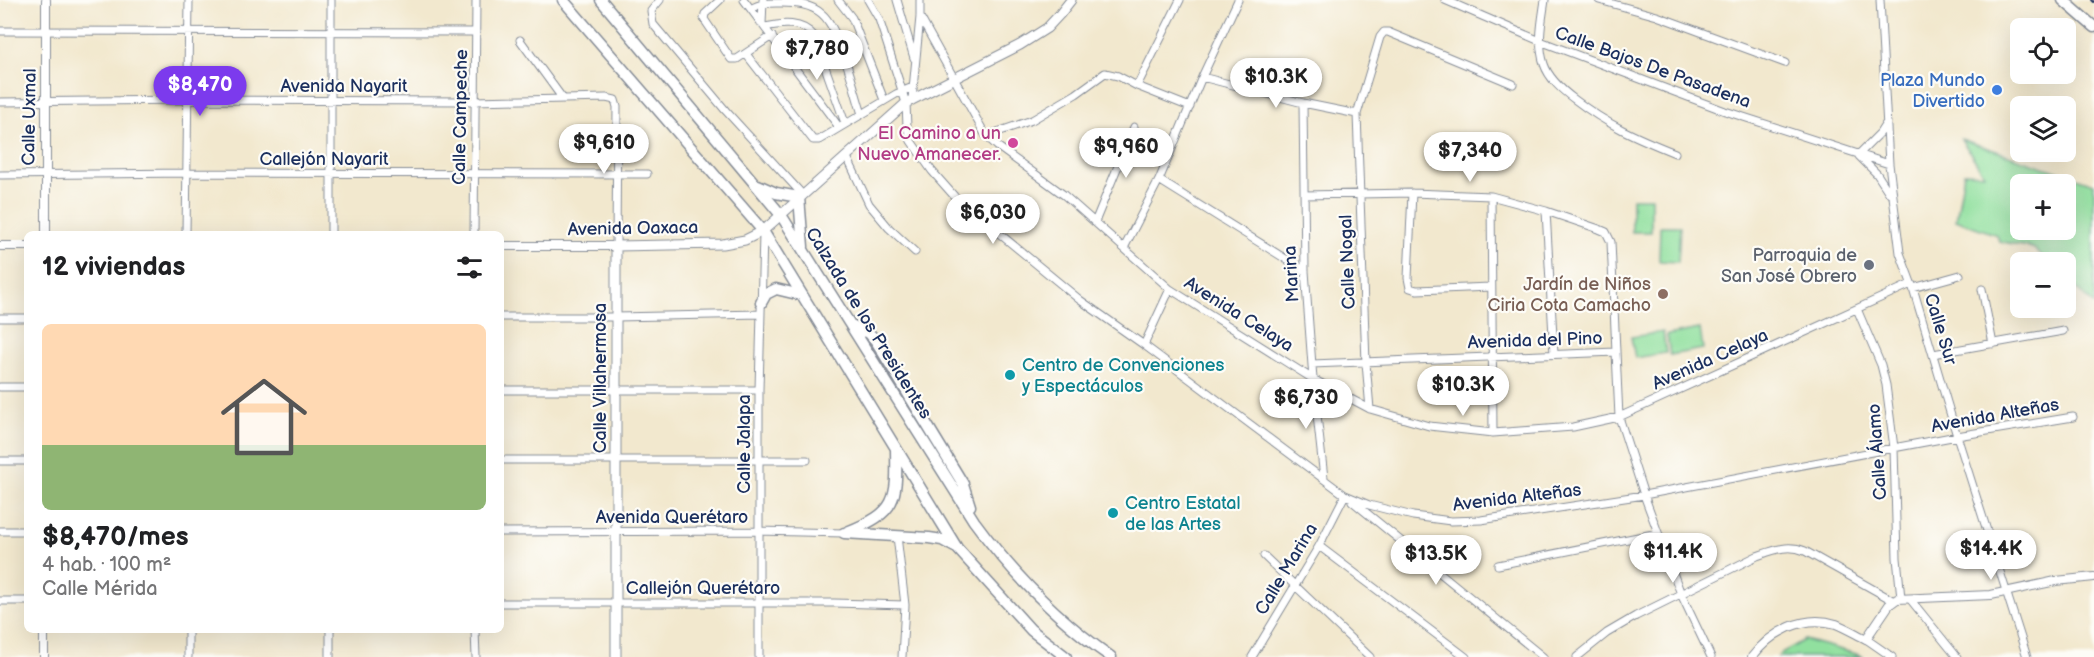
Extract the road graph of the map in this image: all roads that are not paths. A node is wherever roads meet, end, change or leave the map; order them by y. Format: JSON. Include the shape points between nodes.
{"nodes":[{"id":1,"x":46,"y":0,"type":"edge"},
{"id":2,"x":189,"y":0,"type":"edge"},
{"id":3,"x":331,"y":0,"type":"edge"},
{"id":4,"x":476,"y":0,"type":"edge"},
{"id":5,"x":563,"y":0,"type":"edge"},
{"id":6,"x":601,"y":0,"type":"edge"},
{"id":7,"x":660,"y":0,"type":"edge"},
{"id":8,"x":720,"y":0,"type":"edge"},
{"id":9,"x":744,"y":0,"type":"edge"},
{"id":10,"x":838,"y":0,"type":"edge"},
{"id":11,"x":868,"y":0,"type":"edge"},
{"id":12,"x":897,"y":0,"type":"edge"},
{"id":13,"x":920,"y":0,"type":"edge"},
{"id":14,"x":1071,"y":0,"type":"edge"},
{"id":15,"x":1180,"y":0,"type":"edge"},
{"id":16,"x":1238,"y":0,"type":"edge"},
{"id":17,"x":1445,"y":0,"type":"edge"},
{"id":18,"x":1545,"y":0,"type":"edge"},
{"id":19,"x":1599,"y":0,"type":"edge"},
{"id":20,"x":1880,"y":0,"type":"edge"},
{"id":21,"x":2063,"y":0,"type":"edge"},
{"id":22,"x":763,"y":2,"type":"edge"},
{"id":23,"x":751,"y":9,"type":"junction"},
{"id":24,"x":920,"y":17,"type":"junction"},
{"id":25,"x":764,"y":25,"type":"junction"},
{"id":26,"x":2094,"y":27,"type":"edge"},
{"id":27,"x":189,"y":31,"type":"junction"},
{"id":28,"x":0,"y":32,"type":"edge"},
{"id":29,"x":46,"y":32,"type":"junction"},
{"id":30,"x":330,"y":32,"type":"junction"},
{"id":31,"x":476,"y":32,"type":"junction"},
{"id":32,"x":772,"y":36,"type":"junction"},
{"id":33,"x":520,"y":40,"type":"dead end"},
{"id":34,"x":1540,"y":41,"type":"junction"},
{"id":35,"x":746,"y":54,"type":"junction"},
{"id":36,"x":915,"y":61,"type":"junction"},
{"id":37,"x":1785,"y":63,"type":"dead end"},
{"id":38,"x":1202,"y":77,"type":"junction"},
{"id":39,"x":955,"y":80,"type":"junction"},
{"id":40,"x":1513,"y":84,"type":"dead end"},
{"id":41,"x":1137,"y":86,"type":"junction"},
{"id":42,"x":913,"y":87,"type":"junction"},
{"id":43,"x":902,"y":91,"type":"junction"},
{"id":44,"x":563,"y":99,"type":"junction"},
{"id":45,"x":188,"y":100,"type":"junction"},
{"id":46,"x":615,"y":100,"type":"joint"},
{"id":47,"x":884,"y":100,"type":"junction"},
{"id":48,"x":332,"y":101,"type":"junction"},
{"id":49,"x":474,"y":101,"type":"junction"},
{"id":50,"x":909,"y":101,"type":"junction"},
{"id":51,"x":0,"y":102,"type":"edge"},
{"id":52,"x":47,"y":102,"type":"junction"},
{"id":53,"x":1303,"y":103,"type":"junction"},
{"id":54,"x":1190,"y":107,"type":"junction"},
{"id":55,"x":862,"y":114,"type":"junction"},
{"id":56,"x":1357,"y":114,"type":"junction"},
{"id":57,"x":1887,"y":122,"type":"junction"},
{"id":58,"x":842,"y":125,"type":"junction"},
{"id":59,"x":1134,"y":127,"type":"dead end"},
{"id":60,"x":986,"y":136,"type":"junction"},
{"id":61,"x":1675,"y":153,"type":"dead end"},
{"id":62,"x":1857,"y":153,"type":"junction"},
{"id":63,"x":847,"y":157,"type":"junction"},
{"id":64,"x":1889,"y":164,"type":"junction"},
{"id":65,"x":187,"y":173,"type":"junction"},
{"id":66,"x":647,"y":174,"type":"dead end"},
{"id":67,"x":0,"y":175,"type":"edge"},
{"id":68,"x":45,"y":175,"type":"junction"},
{"id":69,"x":331,"y":175,"type":"junction"},
{"id":70,"x":473,"y":175,"type":"junction"},
{"id":71,"x":616,"y":175,"type":"junction"},
{"id":72,"x":1159,"y":180,"type":"junction"},
{"id":73,"x":755,"y":183,"type":"junction"},
{"id":74,"x":1412,"y":192,"type":"junction"},
{"id":75,"x":1360,"y":194,"type":"junction"},
{"id":76,"x":1304,"y":195,"type":"junction"},
{"id":77,"x":800,"y":196,"type":"junction"},
{"id":78,"x":1491,"y":196,"type":"junction"},
{"id":79,"x":1892,"y":198,"type":"junction"},
{"id":80,"x":1546,"y":211,"type":"junction"},
{"id":81,"x":781,"y":215,"type":"junction"},
{"id":82,"x":1095,"y":222,"type":"junction"},
{"id":83,"x":46,"y":231,"type":"edge"},
{"id":84,"x":186,"y":231,"type":"edge"},
{"id":85,"x":331,"y":231,"type":"edge"},
{"id":86,"x":474,"y":231,"type":"edge"},
{"id":87,"x":763,"y":231,"type":"junction"},
{"id":88,"x":0,"y":246,"type":"edge"},
{"id":89,"x":24,"y":246,"type":"edge"},
{"id":90,"x":504,"y":246,"type":"edge"},
{"id":91,"x":616,"y":246,"type":"junction"},
{"id":92,"x":1124,"y":248,"type":"junction"},
{"id":93,"x":804,"y":251,"type":"junction"},
{"id":94,"x":915,"y":252,"type":"dead end"},
{"id":95,"x":1305,"y":271,"type":"junction"},
{"id":96,"x":1960,"y":275,"type":"dead end"},
{"id":97,"x":1912,"y":286,"type":"junction"},
{"id":98,"x":1491,"y":287,"type":"junction"},
{"id":99,"x":1170,"y":289,"type":"junction"},
{"id":100,"x":1982,"y":289,"type":"dead end"},
{"id":101,"x":801,"y":295,"type":"junction"},
{"id":102,"x":761,"y":308,"type":"junction"},
{"id":103,"x":1857,"y":309,"type":"junction"},
{"id":104,"x":504,"y":317,"type":"edge"},
{"id":105,"x":616,"y":317,"type":"junction"},
{"id":106,"x":0,"y":318,"type":"edge"},
{"id":107,"x":24,"y":318,"type":"edge"},
{"id":108,"x":2063,"y":331,"type":"dead end"},
{"id":109,"x":1993,"y":344,"type":"junction"},
{"id":110,"x":1144,"y":345,"type":"junction"},
{"id":111,"x":1616,"y":352,"type":"junction"},
{"id":112,"x":1554,"y":354,"type":"junction"},
{"id":113,"x":1933,"y":354,"type":"junction"},
{"id":114,"x":1493,"y":356,"type":"junction"},
{"id":115,"x":1366,"y":363,"type":"junction"},
{"id":116,"x":1312,"y":364,"type":"junction"},
{"id":117,"x":1313,"y":379,"type":"junction"},
{"id":118,"x":0,"y":387,"type":"edge"},
{"id":119,"x":24,"y":387,"type":"edge"},
{"id":120,"x":504,"y":390,"type":"edge"},
{"id":121,"x":616,"y":390,"type":"junction"},
{"id":122,"x":759,"y":390,"type":"junction"},
{"id":123,"x":1370,"y":409,"type":"junction"},
{"id":124,"x":1619,"y":417,"type":"junction"},
{"id":125,"x":2073,"y":417,"type":"dead end"},
{"id":126,"x":1493,"y":433,"type":"junction"},
{"id":127,"x":1957,"y":436,"type":"junction"},
{"id":128,"x":896,"y":448,"type":"junction"},
{"id":129,"x":1894,"y":448,"type":"junction"},
{"id":130,"x":24,"y":460,"type":"edge"},
{"id":131,"x":504,"y":460,"type":"edge"},
{"id":132,"x":616,"y":460,"type":"junction"},
{"id":133,"x":759,"y":460,"type":"junction"},
{"id":134,"x":807,"y":460,"type":"dead end"},
{"id":135,"x":0,"y":461,"type":"edge"},
{"id":136,"x":1324,"y":478,"type":"junction"},
{"id":137,"x":1345,"y":495,"type":"junction"},
{"id":138,"x":1644,"y":495,"type":"junction"},
{"id":139,"x":0,"y":531,"type":"edge"},
{"id":140,"x":24,"y":531,"type":"edge"},
{"id":141,"x":758,"y":531,"type":"junction"},
{"id":142,"x":504,"y":532,"type":"edge"},
{"id":143,"x":617,"y":532,"type":"junction"},
{"id":144,"x":844,"y":533,"type":"junction"},
{"id":145,"x":1658,"y":533,"type":"junction"},
{"id":146,"x":897,"y":536,"type":"junction"},
{"id":147,"x":1319,"y":546,"type":"junction"},
{"id":148,"x":957,"y":548,"type":"junction"},
{"id":149,"x":1264,"y":556,"type":"dead end"},
{"id":150,"x":1498,"y":565,"type":"dead end"},
{"id":151,"x":2094,"y":577,"type":"edge"},
{"id":152,"x":1296,"y":585,"type":"junction"},
{"id":153,"x":2006,"y":592,"type":"junction"},
{"id":154,"x":1681,"y":594,"type":"junction"},
{"id":155,"x":1901,"y":599,"type":"junction"},
{"id":156,"x":0,"y":601,"type":"edge"},
{"id":157,"x":24,"y":601,"type":"edge"},
{"id":158,"x":504,"y":603,"type":"edge"},
{"id":159,"x":617,"y":603,"type":"junction"},
{"id":160,"x":759,"y":603,"type":"junction"},
{"id":161,"x":905,"y":605,"type":"junction"},
{"id":162,"x":44,"y":633,"type":"edge"},
{"id":163,"x":188,"y":633,"type":"edge"},
{"id":164,"x":330,"y":633,"type":"edge"},
{"id":165,"x":476,"y":633,"type":"edge"},
{"id":166,"x":1866,"y":639,"type":"junction"},
{"id":167,"x":44,"y":657,"type":"edge"},
{"id":168,"x":188,"y":657,"type":"edge"},
{"id":169,"x":330,"y":657,"type":"edge"},
{"id":170,"x":476,"y":657,"type":"edge"},
{"id":171,"x":616,"y":657,"type":"edge"},
{"id":172,"x":759,"y":657,"type":"edge"},
{"id":173,"x":902,"y":657,"type":"edge"},
{"id":174,"x":1066,"y":657,"type":"edge"},
{"id":175,"x":1111,"y":657,"type":"edge"},
{"id":176,"x":1252,"y":657,"type":"edge"},
{"id":177,"x":1370,"y":657,"type":"edge"},
{"id":178,"x":1466,"y":657,"type":"edge"},
{"id":179,"x":1543,"y":657,"type":"edge"},
{"id":180,"x":1577,"y":657,"type":"edge"},
{"id":181,"x":1711,"y":657,"type":"edge"},
{"id":182,"x":1752,"y":657,"type":"edge"},
{"id":183,"x":1892,"y":657,"type":"edge"},
{"id":184,"x":1957,"y":657,"type":"edge"},
{"id":185,"x":2026,"y":657,"type":"edge"}],
"edges":[{"from":1,"to":29,"type":"street","name":"Calle Uxmal"},
{"from":2,"to":27,"type":"street"},
{"from":3,"to":30,"type":"street"},
{"from":4,"to":31,"type":"street","name":"Calle Campeche"},
{"from":5,"to":87,"type":"main road"},
{"from":6,"to":73,"type":"main road","name":"Calzada de los Presidentes"},
{"from":7,"to":77,"type":"street","via":[[651,11],[653,24]]},
{"from":8,"to":35,"type":"street","via":[[703,18],[730,57],[735,60]]},
{"from":9,"to":23,"type":"street"},
{"from":10,"to":47,"type":"street","via":[[852,18]]},
{"from":11,"to":43,"type":"street","via":[[879,19]]},
{"from":12,"to":36,"type":"street"},
{"from":13,"to":24,"type":"street"},
{"from":14,"to":39,"type":"main road","via":[[1047,28]]},
{"from":15,"to":41,"type":"street"},
{"from":16,"to":38,"type":"street"},
{"from":17,"to":34,"type":"street","name":"Calle Bajos De Pasadena"},
{"from":18,"to":34,"type":"street"},
{"from":19,"to":37,"type":"street","via":[[1657,16]]},
{"from":20,"to":57,"type":"street","name":"Calle Sur"},
{"from":21,"to":26,"type":"main road"},
{"from":22,"to":23,"type":"street"},
{"from":22,"to":25,"type":"street"},
{"from":22,"to":55,"type":"street","via":[[812,7],[827,19],[838,40]]},
{"from":23,"to":25,"type":"street"},
{"from":24,"to":36,"type":"street"},
{"from":24,"to":39,"type":"street","name":"Avenida Celaya"},
{"from":25,"to":32,"type":"street"},
{"from":25,"to":58,"type":"street","via":[[796,25],[814,36]]},
{"from":27,"to":29,"type":"street"},
{"from":27,"to":30,"type":"street"},
{"from":27,"to":45,"type":"street"},
{"from":28,"to":29,"type":"street"},
{"from":29,"to":52,"type":"street","name":"Calle Uxmal"},
{"from":30,"to":31,"type":"street"},
{"from":30,"to":48,"type":"street"},
{"from":31,"to":49,"type":"street","name":"Calle Campeche"},
{"from":32,"to":35,"type":"street"},
{"from":32,"to":58,"type":"street"},
{"from":33,"to":44,"type":"street"},
{"from":34,"to":61,"type":"street","via":[[1544,65],[1561,89],[1625,133]]},
{"from":34,"to":62,"type":"street","name":"Calle Bajos De Pasadena","via":[[1725,111]]},
{"from":35,"to":58,"type":"street","via":[[810,138],[816,141]]},
{"from":36,"to":42,"type":"street"},
{"from":38,"to":53,"type":"street"},
{"from":38,"to":54,"type":"street"},
{"from":39,"to":50,"type":"main road"},
{"from":39,"to":60,"type":"street","name":"Avenida Celaya"},
{"from":40,"to":56,"type":"street","name":"Calle Nogal","via":[[1384,32]]},
{"from":41,"to":54,"type":"street"},
{"from":41,"to":60,"type":"street","via":[[1105,73],[1032,120]]},
{"from":42,"to":43,"type":"street"},
{"from":42,"to":50,"type":"street"},
{"from":43,"to":47,"type":"street"},
{"from":43,"to":50,"type":"street"},
{"from":44,"to":46,"type":"street","name":"Avenida Nayarit"},
{"from":44,"to":49,"type":"street","name":"Avenida Nayarit"},
{"from":45,"to":48,"type":"street","name":"Avenida Nayarit"},
{"from":45,"to":52,"type":"street","name":"Avenida Nayarit"},
{"from":45,"to":65,"type":"street"},
{"from":46,"to":71,"type":"street","name":"Calle Villahermosa"},
{"from":47,"to":55,"type":"street"},
{"from":48,"to":49,"type":"street","name":"Avenida Nayarit"},
{"from":48,"to":69,"type":"street"},
{"from":49,"to":70,"type":"street","name":"Calle Campeche"},
{"from":50,"to":63,"type":"main road"},
{"from":50,"to":110,"type":"street","name":"Avenida Alteñas","via":[[907,127],[911,141],[955,197],[1080,300]]},
{"from":51,"to":52,"type":"street","name":"Avenida Nayarit"},
{"from":52,"to":68,"type":"street","name":"Calle Uxmal"},
{"from":53,"to":56,"type":"street"},
{"from":53,"to":76,"type":"street","name":"Marina"},
{"from":54,"to":72,"type":"street"},
{"from":55,"to":58,"type":"street"},
{"from":56,"to":75,"type":"street","name":"Calle Nogal"},
{"from":57,"to":62,"type":"street"},
{"from":57,"to":64,"type":"street","name":"Calle Sur"},
{"from":59,"to":82,"type":"street"},
{"from":60,"to":82,"type":"street","name":"Avenida Celaya"},
{"from":62,"to":64,"type":"street","name":"Calle Bajos De Pasadena"},
{"from":62,"to":79,"type":"street","name":"Calle Bajos De Pasadena"},
{"from":63,"to":77,"type":"main road"},
{"from":63,"to":94,"type":"street","via":[[869,204]]},
{"from":64,"to":79,"type":"street","name":"Calle Sur"},
{"from":65,"to":68,"type":"street","name":"Callejón Nayarit"},
{"from":65,"to":69,"type":"street","name":"Callejón Nayarit"},
{"from":65,"to":84,"type":"street"},
{"from":66,"to":71,"type":"street","name":"Callejón Nayarit"},
{"from":67,"to":68,"type":"street","name":"Callejón Nayarit"},
{"from":68,"to":83,"type":"street","name":"Calle Uxmal"},
{"from":69,"to":70,"type":"street","name":"Callejón Nayarit"},
{"from":69,"to":85,"type":"street"},
{"from":70,"to":71,"type":"street","name":"Callejón Nayarit"},
{"from":70,"to":86,"type":"street","name":"Calle Campeche"},
{"from":71,"to":91,"type":"street","name":"Calle Villahermosa"},
{"from":72,"to":92,"type":"street"},
{"from":72,"to":95,"type":"street"},
{"from":73,"to":77,"type":"main road","via":[[776,193]]},
{"from":73,"to":81,"type":"main road","name":"Calzada de los Presidentes"},
{"from":74,"to":75,"type":"street"},
{"from":74,"to":78,"type":"street"},
{"from":74,"to":98,"type":"street","via":[[1410,288]]},
{"from":75,"to":76,"type":"street"},
{"from":75,"to":115,"type":"street","name":"Calle Nogal"},
{"from":76,"to":95,"type":"street","name":"Marina"},
{"from":77,"to":81,"type":"main road"},
{"from":77,"to":93,"type":"main road"},
{"from":78,"to":80,"type":"street"},
{"from":78,"to":98,"type":"street"},
{"from":79,"to":97,"type":"street","name":"Calle Sur","via":[[1900,253]]},
{"from":80,"to":111,"type":"street","via":[[1606,232],[1611,242]]},
{"from":80,"to":112,"type":"street"},
{"from":81,"to":87,"type":"main road"},
{"from":81,"to":93,"type":"main road","name":"Calzada de los Presidentes"},
{"from":82,"to":92,"type":"street","name":"Avenida Celaya"},
{"from":87,"to":91,"type":"main road","name":"Avenida Oaxaca","via":[[723,244]]},
{"from":87,"to":101,"type":"main road"},
{"from":87,"to":102,"type":"street","name":"Calle Jalapa"},
{"from":88,"to":89,"type":"street"},
{"from":90,"to":91,"type":"street","name":"Avenida Oaxaca"},
{"from":91,"to":105,"type":"main road","name":"Calle Villahermosa"},
{"from":92,"to":99,"type":"street","name":"Avenida Celaya"},
{"from":93,"to":175,"type":"main road","name":"Calzada de los Presidentes","via":[[996,551],[1026,584]]},
{"from":95,"to":116,"type":"street","name":"Marina"},
{"from":96,"to":97,"type":"street","name":"Avenida Celaya"},
{"from":97,"to":103,"type":"street","name":"Avenida Celaya"},
{"from":97,"to":113,"type":"street","name":"Calle Sur"},
{"from":98,"to":114,"type":"street"},
{"from":99,"to":110,"type":"street"},
{"from":99,"to":117,"type":"street","name":"Avenida Celaya"},
{"from":100,"to":109,"type":"street"},
{"from":101,"to":102,"type":"main road","via":[[776,289],[766,294]]},
{"from":101,"to":128,"type":"main road"},
{"from":102,"to":105,"type":"street"},
{"from":102,"to":122,"type":"street","name":"Calle Jalapa"},
{"from":103,"to":124,"type":"street","name":"Avenida Celaya"},
{"from":103,"to":129,"type":"street","name":"Calle Álamo","via":[[1881,365]]},
{"from":104,"to":105,"type":"street"},
{"from":105,"to":121,"type":"main road","name":"Calle Villahermosa"},
{"from":106,"to":107,"type":"street"},
{"from":108,"to":109,"type":"street"},
{"from":109,"to":113,"type":"street"},
{"from":110,"to":136,"type":"street","name":"Avenida Alteñas"},
{"from":111,"to":112,"type":"street","name":"Avenida del Pino"},
{"from":111,"to":124,"type":"street"},
{"from":112,"to":114,"type":"street","name":"Avenida del Pino"},
{"from":113,"to":127,"type":"street","name":"Calle Sur"},
{"from":114,"to":115,"type":"street","name":"Avenida del Pino"},
{"from":114,"to":126,"type":"street"},
{"from":115,"to":116,"type":"street","name":"Avenida del Pino"},
{"from":115,"to":123,"type":"street","name":"Calle Nogal"},
{"from":116,"to":117,"type":"street","name":"Marina"},
{"from":117,"to":123,"type":"street","name":"Avenida Celaya"},
{"from":117,"to":136,"type":"street","name":"Marina"},
{"from":118,"to":119,"type":"street"},
{"from":120,"to":121,"type":"street"},
{"from":121,"to":122,"type":"street"},
{"from":121,"to":132,"type":"main road","name":"Calle Villahermosa"},
{"from":122,"to":133,"type":"street","name":"Calle Jalapa"},
{"from":123,"to":126,"type":"street","name":"Avenida Celaya","via":[[1430,426]]},
{"from":124,"to":126,"type":"street","name":"Avenida Celaya","via":[[1573,427]]},
{"from":124,"to":138,"type":"street"},
{"from":125,"to":127,"type":"street","name":"Avenida Alteñas"},
{"from":127,"to":129,"type":"street","name":"Avenida Alteñas"},
{"from":127,"to":153,"type":"street","name":"Calle Sur"},
{"from":128,"to":144,"type":"main road","via":[[894,499],[875,520]]},
{"from":128,"to":148,"type":"main road"},
{"from":129,"to":138,"type":"street","name":"Avenida Alteñas"},
{"from":129,"to":155,"type":"street","name":"Calle Álamo"},
{"from":130,"to":135,"type":"street"},
{"from":131,"to":132,"type":"street"},
{"from":132,"to":133,"type":"street"},
{"from":132,"to":143,"type":"main road","name":"Calle Villahermosa"},
{"from":133,"to":134,"type":"street"},
{"from":133,"to":141,"type":"street","name":"Calle Jalapa"},
{"from":136,"to":137,"type":"street","name":"Avenida Alteñas"},
{"from":137,"to":138,"type":"street","name":"Avenida Alteñas","via":[[1369,506],[1451,521],[1481,520]]},
{"from":137,"to":147,"type":"street","name":"Calle Marina"},
{"from":137,"to":179,"type":"street"},
{"from":138,"to":145,"type":"street"},
{"from":139,"to":140,"type":"street"},
{"from":141,"to":143,"type":"street","name":"Avenida Querétaro"},
{"from":141,"to":144,"type":"street","name":"Avenida Querétaro"},
{"from":141,"to":160,"type":"street","name":"Calle Jalapa"},
{"from":142,"to":143,"type":"street","name":"Avenida Querétaro"},
{"from":143,"to":159,"type":"main road","name":"Calle Villahermosa"},
{"from":144,"to":146,"type":"main road"},
{"from":145,"to":150,"type":"street"},
{"from":145,"to":154,"type":"street"},
{"from":146,"to":148,"type":"main road","via":[[942,540]]},
{"from":146,"to":161,"type":"street"},
{"from":147,"to":152,"type":"street","name":"Calle Marina"},
{"from":147,"to":178,"type":"street"},
{"from":148,"to":174,"type":"main road","via":[[1031,630]]},
{"from":149,"to":152,"type":"street"},
{"from":151,"to":153,"type":"street"},
{"from":152,"to":176,"type":"street","name":"Calle Marina"},
{"from":152,"to":177,"type":"street"},
{"from":153,"to":155,"type":"street"},
{"from":153,"to":185,"type":"street","name":"Calle Sur"},
{"from":154,"to":155,"type":"street","via":[[1757,556],[1797,548]]},
{"from":154,"to":180,"type":"street","via":[[1607,633]]},
{"from":154,"to":181,"type":"street"},
{"from":155,"to":166,"type":"street"},
{"from":155,"to":184,"type":"street"},
{"from":156,"to":157,"type":"street"},
{"from":158,"to":159,"type":"street","name":"Callejón Querétaro"},
{"from":159,"to":160,"type":"street","name":"Callejón Querétaro"},
{"from":159,"to":171,"type":"main road","name":"Calle Villahermosa"},
{"from":160,"to":161,"type":"street","name":"Callejón Querétaro"},
{"from":160,"to":172,"type":"street","name":"Calle Jalapa"},
{"from":161,"to":173,"type":"street"},
{"from":162,"to":167,"type":"street"},
{"from":163,"to":168,"type":"street"},
{"from":164,"to":169,"type":"street"},
{"from":165,"to":170,"type":"street"},
{"from":166,"to":182,"type":"street","via":[[1836,624],[1801,623],[1764,641]]},
{"from":166,"to":183,"type":"street"}]}
